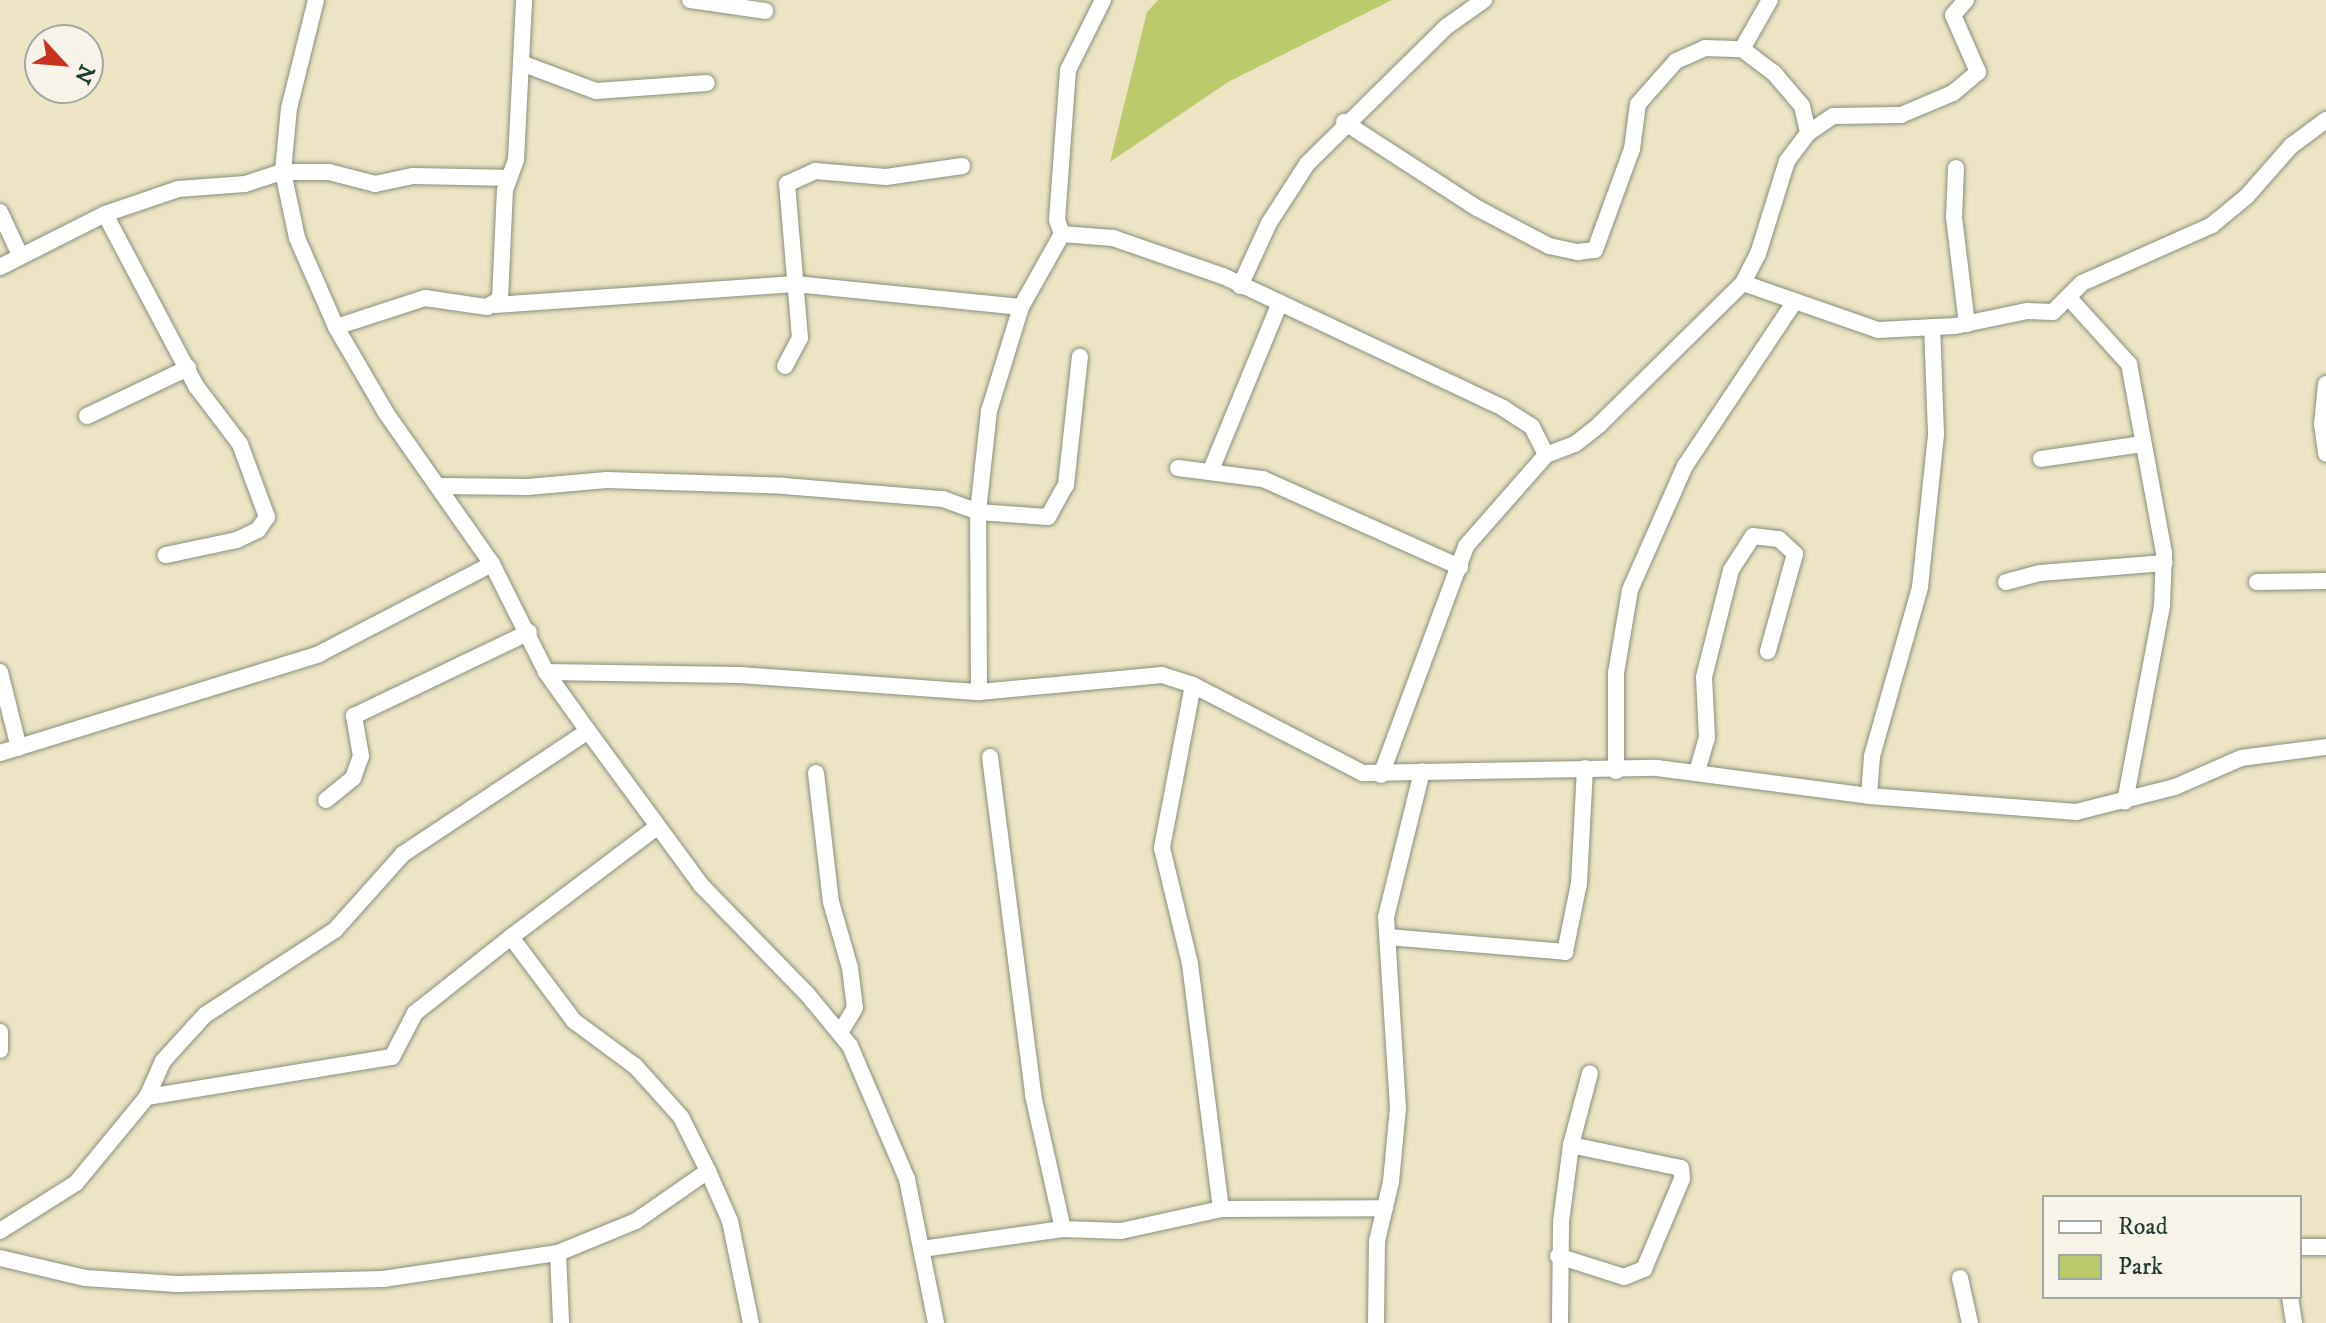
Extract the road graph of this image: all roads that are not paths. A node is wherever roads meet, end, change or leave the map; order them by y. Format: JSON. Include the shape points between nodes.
{"nodes":[{"id":1,"x":316,"y":0,"type":"edge"},
{"id":2,"x":524,"y":0,"type":"edge"},
{"id":3,"x":690,"y":0,"type":"edge"},
{"id":4,"x":1103,"y":0,"type":"edge"},
{"id":5,"x":1484,"y":0,"type":"edge"},
{"id":6,"x":1770,"y":0,"type":"edge"},
{"id":7,"x":1966,"y":0,"type":"edge"},
{"id":8,"x":765,"y":11,"type":"dead end"},
{"id":9,"x":1742,"y":49,"type":"junction"},
{"id":10,"x":521,"y":63,"type":"junction"},
{"id":11,"x":707,"y":83,"type":"dead end"},
{"id":12,"x":2326,"y":120,"type":"edge"},
{"id":13,"x":1344,"y":122,"type":"junction"},
{"id":14,"x":1808,"y":133,"type":"junction"},
{"id":15,"x":962,"y":166,"type":"dead end"},
{"id":16,"x":1956,"y":168,"type":"dead end"},
{"id":17,"x":283,"y":172,"type":"junction"},
{"id":18,"x":508,"y":178,"type":"junction"},
{"id":19,"x":0,"y":212,"type":"edge"},
{"id":20,"x":105,"y":214,"type":"junction"},
{"id":21,"x":1062,"y":234,"type":"junction"},
{"id":22,"x":20,"y":255,"type":"junction"},
{"id":23,"x":0,"y":267,"type":"edge"},
{"id":24,"x":1743,"y":283,"type":"junction"},
{"id":25,"x":795,"y":284,"type":"junction"},
{"id":26,"x":1240,"y":286,"type":"junction"},
{"id":27,"x":2070,"y":299,"type":"junction"},
{"id":28,"x":1280,"y":303,"type":"junction"},
{"id":29,"x":1793,"y":304,"type":"junction"},
{"id":30,"x":495,"y":305,"type":"junction"},
{"id":31,"x":1021,"y":307,"type":"junction"},
{"id":32,"x":1967,"y":324,"type":"junction"},
{"id":33,"x":336,"y":327,"type":"junction"},
{"id":34,"x":1932,"y":327,"type":"junction"},
{"id":35,"x":1080,"y":357,"type":"dead end"},
{"id":36,"x":785,"y":366,"type":"dead end"},
{"id":37,"x":188,"y":368,"type":"junction"},
{"id":38,"x":2326,"y":384,"type":"edge"},
{"id":39,"x":87,"y":416,"type":"dead end"},
{"id":40,"x":2143,"y":444,"type":"junction"},
{"id":41,"x":2326,"y":454,"type":"edge"},
{"id":42,"x":1546,"y":455,"type":"junction"},
{"id":43,"x":2041,"y":459,"type":"dead end"},
{"id":44,"x":1178,"y":468,"type":"dead end"},
{"id":45,"x":1211,"y":470,"type":"junction"},
{"id":46,"x":441,"y":486,"type":"junction"},
{"id":47,"x":978,"y":512,"type":"junction"},
{"id":48,"x":166,"y":555,"type":"dead end"},
{"id":49,"x":2165,"y":563,"type":"junction"},
{"id":50,"x":492,"y":564,"type":"junction"},
{"id":51,"x":1460,"y":567,"type":"junction"},
{"id":52,"x":2326,"y":581,"type":"edge"},
{"id":53,"x":2006,"y":582,"type":"dead end"},
{"id":54,"x":2257,"y":582,"type":"dead end"},
{"id":55,"x":529,"y":632,"type":"junction"},
{"id":56,"x":1768,"y":651,"type":"dead end"},
{"id":57,"x":0,"y":672,"type":"edge"},
{"id":58,"x":546,"y":672,"type":"junction"},
{"id":59,"x":1193,"y":685,"type":"junction"},
{"id":60,"x":979,"y":692,"type":"junction"},
{"id":61,"x":588,"y":731,"type":"junction"},
{"id":62,"x":2326,"y":747,"type":"edge"},
{"id":63,"x":19,"y":748,"type":"junction"},
{"id":64,"x":0,"y":753,"type":"edge"},
{"id":65,"x":990,"y":757,"type":"dead end"},
{"id":66,"x":1585,"y":768,"type":"junction"},
{"id":67,"x":1422,"y":771,"type":"junction"},
{"id":68,"x":1616,"y":771,"type":"junction"},
{"id":69,"x":1697,"y":772,"type":"junction"},
{"id":70,"x":816,"y":773,"type":"dead end"},
{"id":71,"x":1381,"y":775,"type":"junction"},
{"id":72,"x":1869,"y":796,"type":"junction"},
{"id":73,"x":326,"y":800,"type":"dead end"},
{"id":74,"x":2125,"y":802,"type":"junction"},
{"id":75,"x":657,"y":827,"type":"junction"},
{"id":76,"x":511,"y":937,"type":"junction"},
{"id":77,"x":1388,"y":937,"type":"junction"},
{"id":78,"x":0,"y":1032,"type":"edge"},
{"id":79,"x":840,"y":1033,"type":"junction"},
{"id":80,"x":0,"y":1050,"type":"edge"},
{"id":81,"x":1590,"y":1073,"type":"dead end"},
{"id":82,"x":147,"y":1097,"type":"junction"},
{"id":83,"x":1571,"y":1145,"type":"junction"},
{"id":84,"x":708,"y":1171,"type":"junction"},
{"id":85,"x":1355,"y":1207,"type":"junction"},
{"id":86,"x":1385,"y":1208,"type":"junction"},
{"id":87,"x":1221,"y":1209,"type":"junction"},
{"id":88,"x":1063,"y":1229,"type":"junction"},
{"id":89,"x":0,"y":1231,"type":"edge"},
{"id":90,"x":1377,"y":1241,"type":"junction"},
{"id":91,"x":2302,"y":1247,"type":"edge"},
{"id":92,"x":2326,"y":1247,"type":"edge"},
{"id":93,"x":922,"y":1249,"type":"junction"},
{"id":94,"x":558,"y":1253,"type":"junction"},
{"id":95,"x":1558,"y":1256,"type":"junction"},
{"id":96,"x":0,"y":1258,"type":"edge"},
{"id":97,"x":1960,"y":1278,"type":"dead end"},
{"id":98,"x":2290,"y":1299,"type":"edge"},
{"id":99,"x":561,"y":1323,"type":"edge"},
{"id":100,"x":751,"y":1323,"type":"edge"},
{"id":101,"x":936,"y":1323,"type":"edge"},
{"id":102,"x":1376,"y":1323,"type":"edge"},
{"id":103,"x":1560,"y":1323,"type":"edge"},
{"id":104,"x":1970,"y":1323,"type":"edge"},
{"id":105,"x":2294,"y":1323,"type":"edge"}],
"edges":[{"from":1,"to":17,"type":"street","via":[[289,108]]},
{"from":2,"to":10,"type":"street"},
{"from":3,"to":8,"type":"street"},
{"from":4,"to":21,"type":"street","via":[[1068,70],[1057,220]]},
{"from":5,"to":13,"type":"street","via":[[1446,27]]},
{"from":6,"to":9,"type":"street"},
{"from":7,"to":14,"type":"street","via":[[1953,15],[1978,72],[1969,82],[1901,115],[1833,116]]},
{"from":9,"to":13,"type":"street","via":[[1705,48],[1676,61],[1648,88],[1638,104],[1632,149],[1595,250],[1549,246],[1420,174]]},
{"from":9,"to":14,"type":"street","via":[[1774,73],[1802,106]]},
{"from":10,"to":11,"type":"street","via":[[596,91]]},
{"from":10,"to":18,"type":"street","via":[[516,160]]},
{"from":12,"to":27,"type":"street","via":[[2291,146],[2247,196],[2212,225],[2095,276]]},
{"from":13,"to":26,"type":"street","via":[[1282,201]]},
{"from":14,"to":24,"type":"street","via":[[1787,161],[1758,254]]},
{"from":15,"to":25,"type":"street","via":[[886,177],[815,171],[794,178],[787,184]]},
{"from":16,"to":32,"type":"street","via":[[1954,217]]},
{"from":17,"to":18,"type":"street","via":[[329,172],[375,184],[413,176]]},
{"from":17,"to":20,"type":"street","via":[[245,184],[178,189]]},
{"from":17,"to":33,"type":"street","via":[[297,238]]},
{"from":18,"to":30,"type":"street","via":[[502,292]]},
{"from":19,"to":22,"type":"street"},
{"from":20,"to":22,"type":"street"},
{"from":20,"to":37,"type":"street"},
{"from":21,"to":26,"type":"street","via":[[1113,238]]},
{"from":21,"to":31,"type":"street"},
{"from":22,"to":23,"type":"street"},
{"from":24,"to":29,"type":"street"},
{"from":24,"to":42,"type":"street","via":[[1599,425],[1575,444]]},
{"from":25,"to":30,"type":"street"},
{"from":25,"to":31,"type":"street"},
{"from":25,"to":36,"type":"street","via":[[800,338]]},
{"from":26,"to":28,"type":"street"},
{"from":27,"to":32,"type":"street","via":[[2053,312],[2027,311]]},
{"from":27,"to":40,"type":"street","via":[[2129,364]]},
{"from":28,"to":42,"type":"street","via":[[1503,408],[1532,427]]},
{"from":28,"to":45,"type":"street"},
{"from":29,"to":34,"type":"street","via":[[1878,330]]},
{"from":29,"to":68,"type":"street","via":[[1685,466],[1630,590],[1619,631],[1613,702]]},
{"from":30,"to":33,"type":"street","via":[[425,298]]},
{"from":31,"to":47,"type":"street","via":[[989,411]]},
{"from":32,"to":34,"type":"street"},
{"from":33,"to":46,"type":"street","via":[[386,413]]},
{"from":34,"to":72,"type":"street","via":[[1936,434],[1920,587],[1872,756]]},
{"from":35,"to":47,"type":"street","via":[[1066,485],[1048,517]]},
{"from":37,"to":39,"type":"street"},
{"from":37,"to":48,"type":"street","via":[[240,444],[267,517],[258,530],[237,540]]},
{"from":38,"to":41,"type":"street"},
{"from":40,"to":43,"type":"street"},
{"from":40,"to":49,"type":"street"},
{"from":42,"to":51,"type":"street","via":[[1466,546]]},
{"from":44,"to":45,"type":"street"},
{"from":45,"to":51,"type":"street","via":[[1263,479]]},
{"from":46,"to":47,"type":"street","via":[[669,480],[886,493],[943,499]]},
{"from":46,"to":50,"type":"street"},
{"from":47,"to":60,"type":"street"},
{"from":49,"to":53,"type":"street","via":[[2040,573]]},
{"from":49,"to":74,"type":"street","via":[[2162,606]]},
{"from":50,"to":55,"type":"street"},
{"from":50,"to":63,"type":"street","via":[[319,654]]},
{"from":51,"to":71,"type":"street"},
{"from":52,"to":54,"type":"street"},
{"from":55,"to":58,"type":"street"},
{"from":55,"to":73,"type":"street","via":[[354,716],[361,756],[353,778]]},
{"from":56,"to":69,"type":"street","via":[[1795,554],[1779,539],[1753,536],[1731,570],[1704,677],[1707,738]]},
{"from":57,"to":63,"type":"street"},
{"from":58,"to":60,"type":"street","via":[[740,675]]},
{"from":58,"to":61,"type":"street"},
{"from":59,"to":60,"type":"street","via":[[1162,675]]},
{"from":59,"to":71,"type":"street","via":[[1363,773]]},
{"from":59,"to":87,"type":"street","via":[[1162,848],[1190,964]]},
{"from":61,"to":75,"type":"street"},
{"from":61,"to":82,"type":"street","via":[[403,854],[335,930],[205,1015],[163,1061]]},
{"from":62,"to":74,"type":"street","via":[[2241,758]]},
{"from":63,"to":64,"type":"street"},
{"from":65,"to":88,"type":"street","via":[[1033,1095]]},
{"from":66,"to":67,"type":"street"},
{"from":66,"to":68,"type":"street"},
{"from":66,"to":77,"type":"street","via":[[1579,883],[1565,952]]},
{"from":67,"to":71,"type":"street"},
{"from":67,"to":77,"type":"street","via":[[1388,905]]},
{"from":68,"to":69,"type":"street"},
{"from":69,"to":72,"type":"street"},
{"from":70,"to":79,"type":"street","via":[[831,902],[855,1008]]},
{"from":72,"to":74,"type":"street","via":[[2076,812]]},
{"from":75,"to":76,"type":"street"},
{"from":75,"to":79,"type":"street","via":[[740,930]]},
{"from":76,"to":82,"type":"street","via":[[415,1013],[392,1057]]},
{"from":76,"to":84,"type":"street","via":[[574,1021],[635,1066],[681,1117]]},
{"from":77,"to":86,"type":"street","via":[[1398,1108]]},
{"from":78,"to":80,"type":"street"},
{"from":79,"to":93,"type":"street","via":[[874,1094],[900,1159]]},
{"from":81,"to":83,"type":"street"},
{"from":82,"to":89,"type":"street","via":[[76,1183]]},
{"from":83,"to":95,"type":"street"},
{"from":83,"to":95,"type":"street","via":[[1681,1168],[1682,1179],[1644,1269],[1624,1277]]},
{"from":84,"to":94,"type":"street","via":[[636,1221]]},
{"from":84,"to":100,"type":"street","via":[[730,1221]]},
{"from":85,"to":86,"type":"street"},
{"from":85,"to":87,"type":"street"},
{"from":85,"to":90,"type":"street"},
{"from":86,"to":90,"type":"street"},
{"from":87,"to":88,"type":"street","via":[[1121,1231]]},
{"from":88,"to":93,"type":"street"},
{"from":90,"to":102,"type":"street"},
{"from":91,"to":92,"type":"street"},
{"from":93,"to":101,"type":"street"},
{"from":94,"to":96,"type":"street","via":[[383,1279],[177,1284],[85,1278]]},
{"from":94,"to":99,"type":"street"},
{"from":95,"to":103,"type":"street"},
{"from":97,"to":104,"type":"street"},
{"from":98,"to":105,"type":"street"}]}
